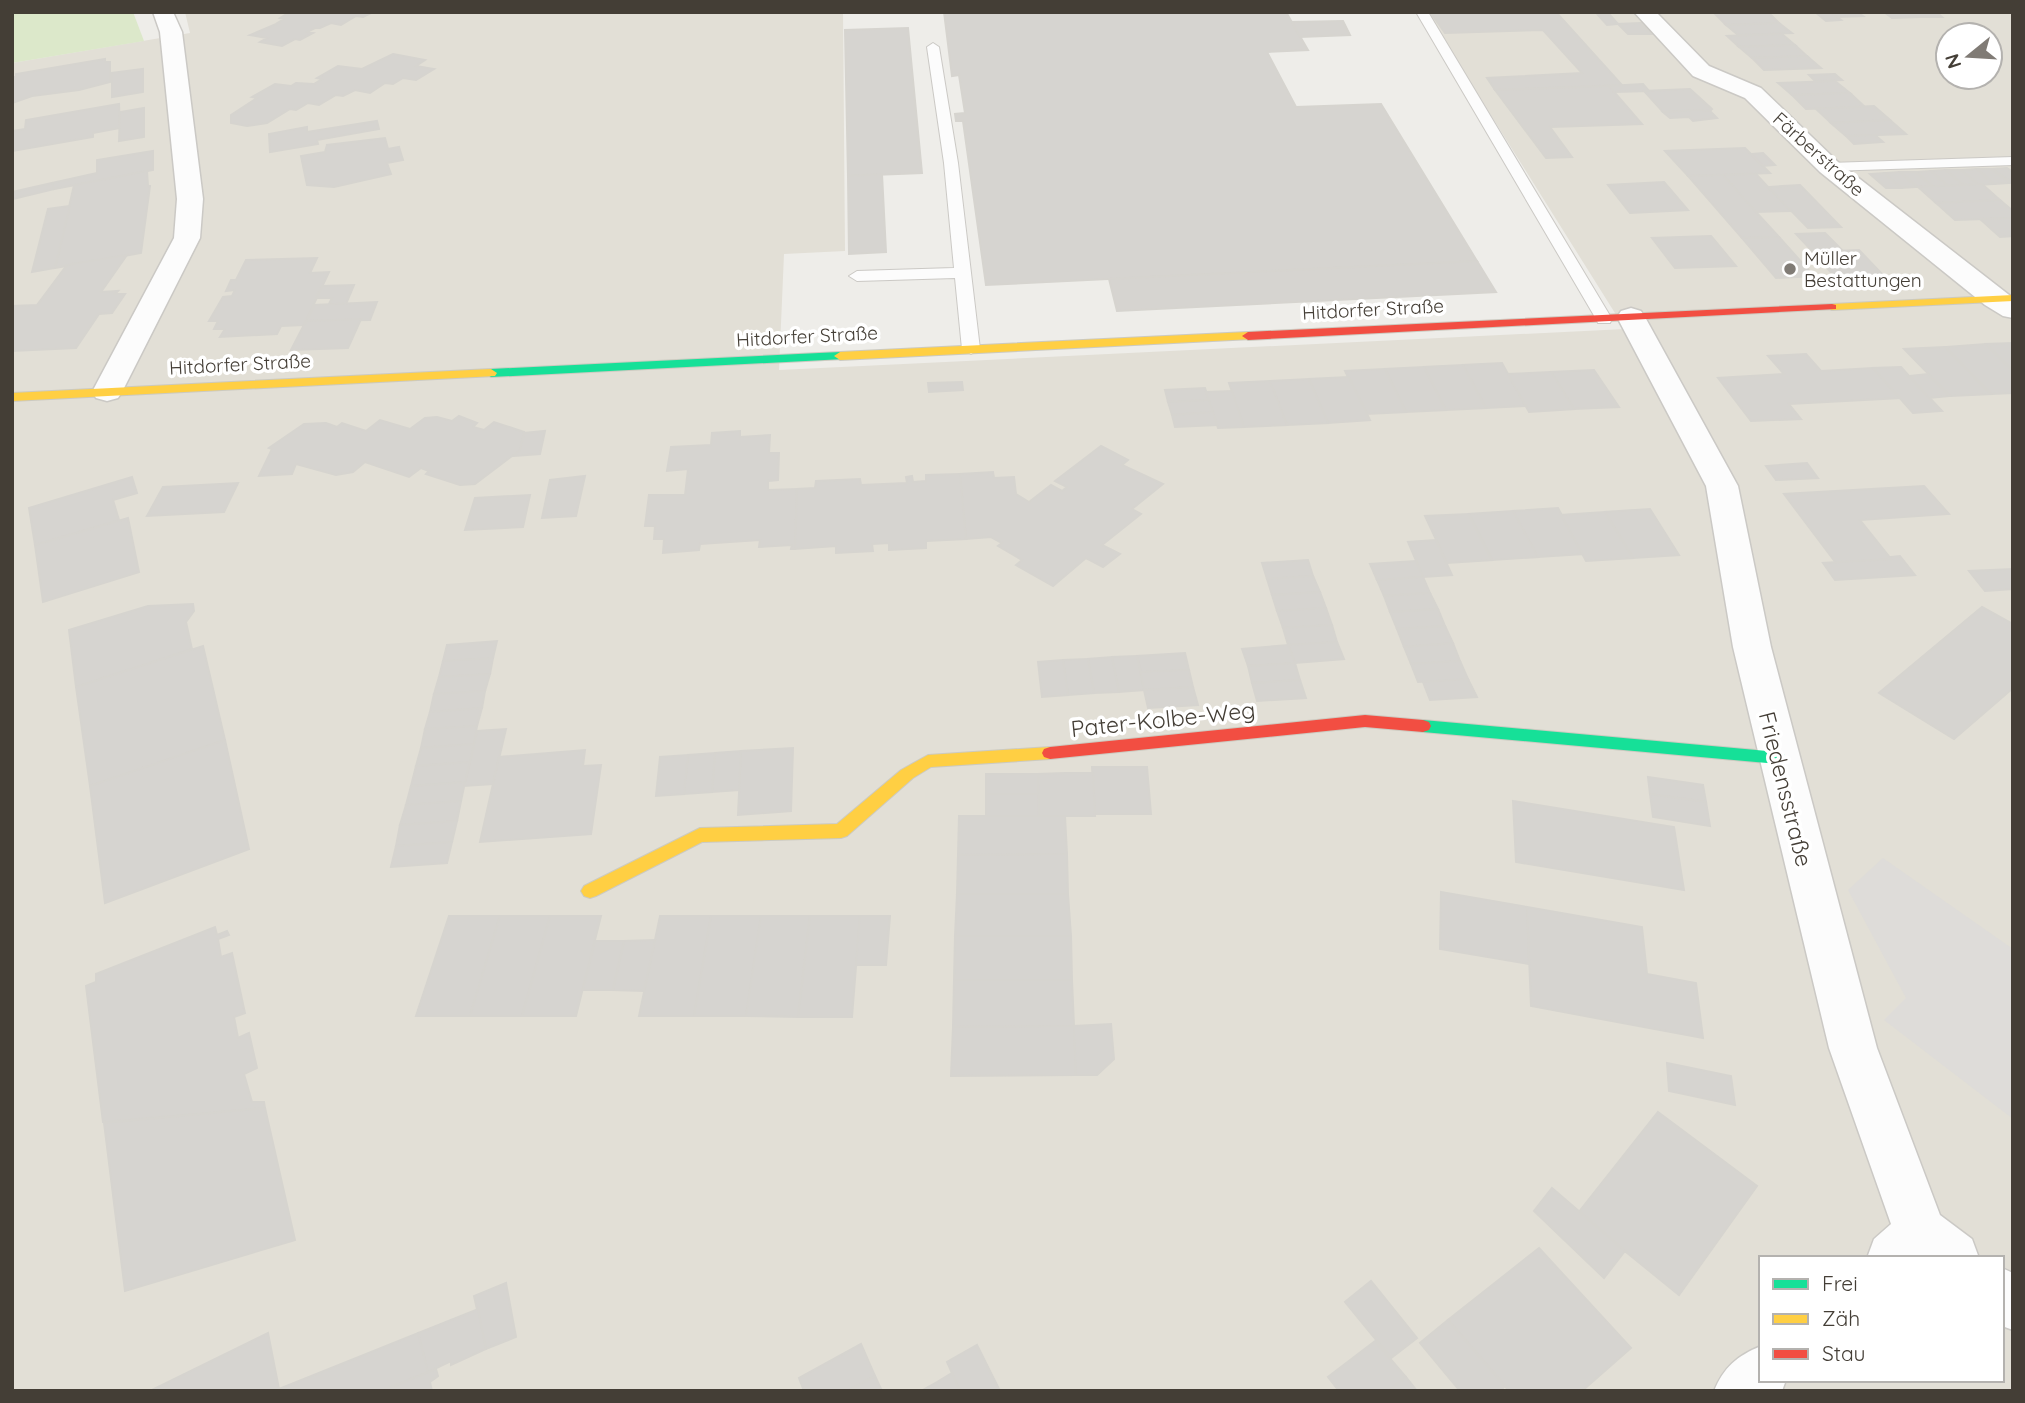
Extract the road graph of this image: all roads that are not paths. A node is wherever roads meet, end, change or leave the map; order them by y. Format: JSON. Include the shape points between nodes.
{"nodes":[{"id":1,"x":163,"y":12,"type":"edge"},
{"id":2,"x":1422,"y":12,"type":"edge"},
{"id":3,"x":1644,"y":12,"type":"edge"},
{"id":4,"x":933,"y":47,"type":"dead end"},
{"id":5,"x":2013,"y":161,"type":"edge"},
{"id":6,"x":1829,"y":167,"type":"junction"},
{"id":7,"x":963,"y":273,"type":"junction"},
{"id":8,"x":857,"y":276,"type":"dead end"},
{"id":9,"x":2007,"y":302,"type":"edge"},
{"id":10,"x":1618,"y":318,"type":"junction"},
{"id":11,"x":971,"y":349,"type":"junction"},
{"id":12,"x":107,"y":392,"type":"junction"},
{"id":13,"x":12,"y":397,"type":"edge"},
{"id":14,"x":1778,"y":758,"type":"junction"},
{"id":15,"x":590,"y":891,"type":"dead end"},
{"id":16,"x":1922,"y":1250,"type":"edge"},
{"id":17,"x":1759,"y":1376,"type":"edge"},
{"id":18,"x":1742,"y":1391,"type":"edge"}],
"edges":[{"from":1,"to":12,"type":"street","via":[[171,32],[190,198],[187,238]]},
{"from":2,"to":10,"type":"lane"},
{"from":3,"to":6,"type":"street","name":"Färberstraße","via":[[1701,71],[1753,93]]},
{"from":4,"to":7,"type":"lane"},
{"from":5,"to":6,"type":"lane"},
{"from":6,"to":9,"type":"street","name":"Färberstraße"},
{"from":7,"to":8,"type":"lane"},
{"from":7,"to":11,"type":"lane"},
{"from":9,"to":10,"type":"street","name":"Hitdorfer Straße"},
{"from":10,"to":11,"type":"street","name":"Hitdorfer Straße"},
{"from":10,"to":14,"type":"street","name":"Friedensstraße","via":[[1721,486]]},
{"from":11,"to":12,"type":"street","name":"Hitdorfer Straße"},
{"from":12,"to":13,"type":"street","name":"Hitdorfer Straße"},
{"from":14,"to":15,"type":"street","name":"Pater-Kolbe-Weg","via":[[1365,721],[1077,751],[928,761],[841,831],[700,835]]},
{"from":14,"to":16,"type":"street","name":"Friedensstraße","via":[[1853,1048]]},
{"from":17,"to":18,"type":"street"}]}
